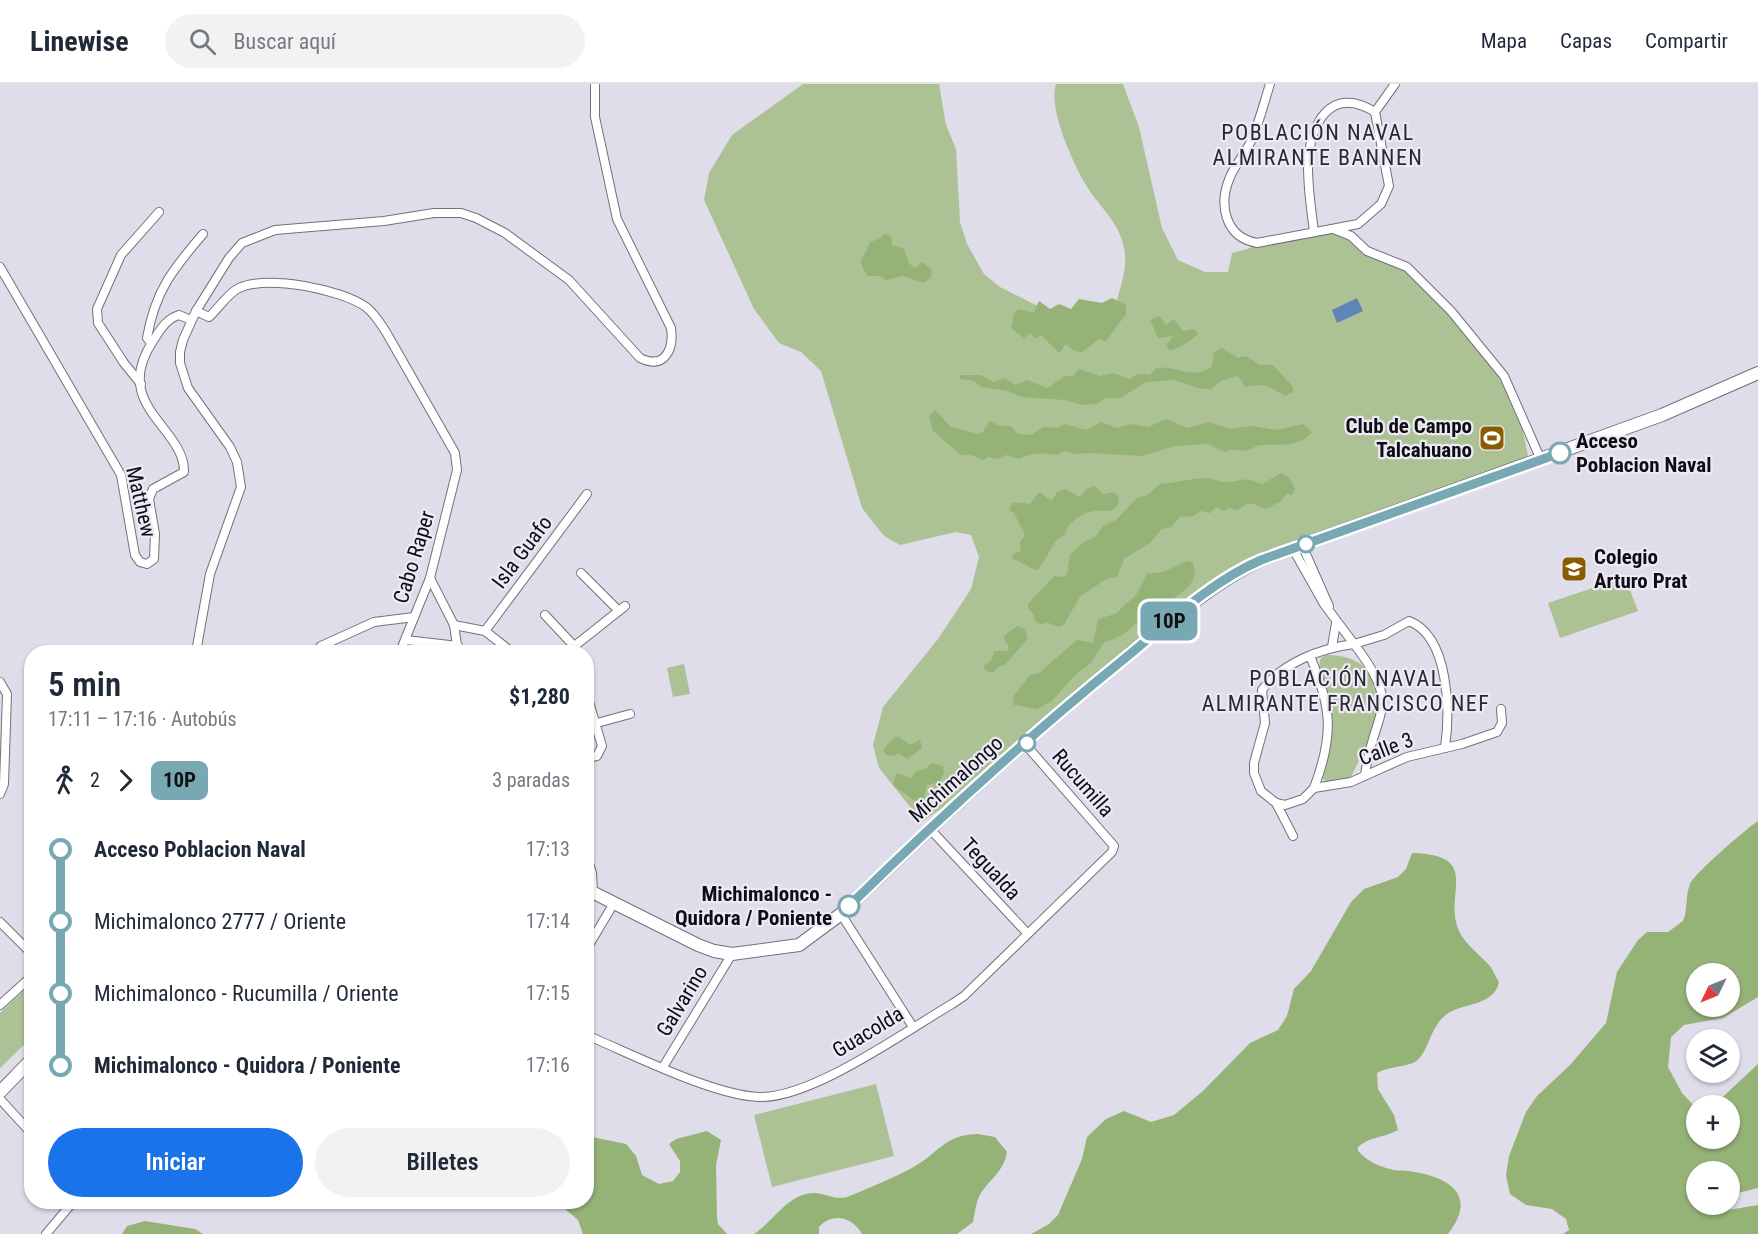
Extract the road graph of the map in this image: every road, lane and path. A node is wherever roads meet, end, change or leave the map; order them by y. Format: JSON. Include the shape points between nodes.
{"nodes":[{"id":1,"x":595,"y":84,"type":"edge"},
{"id":2,"x":1270,"y":84,"type":"edge"},
{"id":3,"x":1395,"y":84,"type":"edge"},
{"id":4,"x":1375,"y":112,"type":"junction"},
{"id":5,"x":159,"y":212,"type":"dead end"},
{"id":6,"x":1358,"y":224,"type":"junction"},
{"id":7,"x":1332,"y":229,"type":"junction"},
{"id":8,"x":1314,"y":231,"type":"junction"},
{"id":9,"x":204,"y":234,"type":"dead end"},
{"id":10,"x":1354,"y":238,"type":"junction"},
{"id":11,"x":0,"y":267,"type":"edge"},
{"id":12,"x":196,"y":311,"type":"junction"},
{"id":13,"x":191,"y":320,"type":"junction"},
{"id":14,"x":151,"y":343,"type":"junction"},
{"id":15,"x":1758,"y":373,"type":"edge"},
{"id":16,"x":141,"y":384,"type":"junction"},
{"id":17,"x":1541,"y":460,"type":"junction"},
{"id":18,"x":587,"y":494,"type":"dead end"},
{"id":19,"x":1297,"y":547,"type":"junction"},
{"id":20,"x":580,"y":573,"type":"dead end"},
{"id":21,"x":430,"y":578,"type":"junction"},
{"id":22,"x":545,"y":615,"type":"dead end"},
{"id":23,"x":414,"y":617,"type":"junction"},
{"id":24,"x":1336,"y":623,"type":"junction"},
{"id":25,"x":454,"y":625,"type":"junction"},
{"id":26,"x":485,"y":631,"type":"junction"},
{"id":27,"x":406,"y":640,"type":"junction"},
{"id":28,"x":1354,"y":644,"type":"junction"},
{"id":29,"x":197,"y":645,"type":"edge"},
{"id":30,"x":323,"y":645,"type":"edge"},
{"id":31,"x":404,"y":645,"type":"edge"},
{"id":32,"x":435,"y":645,"type":"edge"},
{"id":33,"x":457,"y":645,"type":"edge"},
{"id":34,"x":503,"y":645,"type":"edge"},
{"id":35,"x":566,"y":645,"type":"edge"},
{"id":36,"x":577,"y":645,"type":"edge"},
{"id":37,"x":1332,"y":647,"type":"junction"},
{"id":38,"x":1310,"y":656,"type":"junction"},
{"id":39,"x":0,"y":682,"type":"edge"},
{"id":40,"x":1501,"y":709,"type":"dead end"},
{"id":41,"x":630,"y":714,"type":"dead end"},
{"id":42,"x":594,"y":715,"type":"edge"},
{"id":43,"x":597,"y":723,"type":"junction"},
{"id":44,"x":1025,"y":744,"type":"junction"},
{"id":45,"x":1445,"y":748,"type":"junction"},
{"id":46,"x":594,"y":757,"type":"edge"},
{"id":47,"x":1365,"y":775,"type":"junction"},
{"id":48,"x":1314,"y":788,"type":"junction"},
{"id":49,"x":0,"y":794,"type":"edge"},
{"id":50,"x":1276,"y":803,"type":"junction"},
{"id":51,"x":930,"y":829,"type":"junction"},
{"id":52,"x":1293,"y":836,"type":"dead end"},
{"id":53,"x":1114,"y":846,"type":"joint"},
{"id":54,"x":594,"y":893,"type":"edge"},
{"id":55,"x":614,"y":903,"type":"junction"},
{"id":56,"x":841,"y":914,"type":"junction"},
{"id":57,"x":1,"y":924,"type":"edge"},
{"id":58,"x":1027,"y":933,"type":"junction"},
{"id":59,"x":594,"y":937,"type":"edge"},
{"id":60,"x":24,"y":946,"type":"edge"},
{"id":61,"x":732,"y":954,"type":"junction"},
{"id":62,"x":24,"y":983,"type":"edge"},
{"id":63,"x":0,"y":1005,"type":"edge"},
{"id":64,"x":913,"y":1027,"type":"junction"},
{"id":65,"x":594,"y":1038,"type":"edge"},
{"id":66,"x":24,"y":1067,"type":"edge"},
{"id":67,"x":663,"y":1067,"type":"junction"},
{"id":68,"x":0,"y":1092,"type":"edge"},
{"id":69,"x":0,"y":1099,"type":"edge"},
{"id":70,"x":24,"y":1125,"type":"edge"},
{"id":71,"x":67,"y":1209,"type":"edge"},
{"id":72,"x":46,"y":1234,"type":"edge"}],
"edges":[{"from":1,"to":12,"type":"street","via":[[595,117],[617,219],[671,328],[672,345],[659,361],[650,363],[640,358],[587,297],[562,275],[490,224],[461,213],[262,233],[235,250]]},
{"from":2,"to":8,"type":"street","via":[[1251,141],[1225,190],[1227,221],[1244,240],[1257,243]]},
{"from":3,"to":4,"type":"street"},
{"from":4,"to":6,"type":"street","via":[[1389,186],[1381,204]]},
{"from":4,"to":8,"type":"street","via":[[1348,97],[1339,98],[1323,110],[1308,164]]},
{"from":5,"to":16,"type":"street","via":[[121,255],[96,317]]},
{"from":6,"to":7,"type":"street"},
{"from":6,"to":10,"type":"street"},
{"from":7,"to":8,"type":"street"},
{"from":7,"to":10,"type":"street"},
{"from":9,"to":14,"type":"street","via":[[163,285],[149,328],[147,338]]},
{"from":10,"to":17,"type":"street","via":[[1367,251],[1399,263],[1415,274],[1490,356],[1504,376]]},
{"from":11,"to":16,"type":"street","name":"Matthew","via":[[117,468],[135,555],[147,564],[154,559],[155,534],[149,499],[153,489],[184,472],[184,464],[177,447],[149,411]]},
{"from":12,"to":13,"type":"street"},
{"from":12,"to":21,"type":"street","name":"Cabo Raper","via":[[209,317],[237,289],[257,283],[285,282],[339,295],[376,315],[455,453],[457,470]]},
{"from":13,"to":14,"type":"street","name":"Matthew","via":[[179,315],[171,317]]},
{"from":13,"to":29,"type":"street","via":[[183,339],[180,363],[195,400],[230,447],[242,487],[210,574]]},
{"from":14,"to":16,"type":"street","name":"Matthew","via":[[142,367]]},
{"from":15,"to":17,"type":"main road","name":"Michimalongo","via":[[1662,415]]},
{"from":17,"to":19,"type":"main road","name":"Michimalongo"},
{"from":18,"to":26,"type":"street","name":"Isla Guafo"},
{"from":19,"to":24,"type":"street"},
{"from":19,"to":44,"type":"main road","name":"Michimalongo","via":[[1258,562],[1172,619]]},
{"from":20,"to":36,"type":"street","via":[[622,608]]},
{"from":21,"to":23,"type":"street","name":"Cabo Raper"},
{"from":21,"to":25,"type":"street"},
{"from":22,"to":35,"type":"street"},
{"from":23,"to":27,"type":"street","name":"Cabo Raper"},
{"from":23,"to":30,"type":"street","via":[[374,622]]},
{"from":24,"to":28,"type":"street"},
{"from":24,"to":37,"type":"street"},
{"from":25,"to":26,"type":"street"},
{"from":25,"to":33,"type":"street"},
{"from":26,"to":34,"type":"street"},
{"from":27,"to":31,"type":"street","name":"Cabo Raper"},
{"from":27,"to":32,"type":"street"},
{"from":28,"to":37,"type":"street"},
{"from":28,"to":45,"type":"street","via":[[1384,635],[1409,621],[1417,624],[1432,643],[1445,680],[1449,714]]},
{"from":28,"to":47,"type":"street","via":[[1374,672],[1383,698]]},
{"from":37,"to":38,"type":"street"},
{"from":38,"to":48,"type":"street","via":[[1326,696],[1330,724]]},
{"from":38,"to":50,"type":"street","via":[[1286,668],[1262,690],[1265,723],[1254,773],[1261,791]]},
{"from":39,"to":49,"type":"street","via":[[7,694],[4,784]]},
{"from":40,"to":45,"type":"street","name":"Calle 3","via":[[1502,723],[1497,732]]},
{"from":41,"to":43,"type":"street"},
{"from":42,"to":43,"type":"street"},
{"from":43,"to":46,"type":"street","via":[[601,752]]},
{"from":44,"to":51,"type":"main road","name":"Michimalongo"},
{"from":44,"to":53,"type":"street","name":"Rucumilla"},
{"from":45,"to":47,"type":"street","name":"Calle 3","via":[[1407,757]]},
{"from":47,"to":48,"type":"street","name":"Calle 3","via":[[1334,787]]},
{"from":48,"to":50,"type":"street","name":"Calle 3","via":[[1295,802]]},
{"from":50,"to":52,"type":"street"},
{"from":51,"to":56,"type":"main road","name":"Michimalongo"},
{"from":51,"to":58,"type":"street","name":"Tegualda"},
{"from":53,"to":58,"type":"street","name":"Guacolda"},
{"from":54,"to":55,"type":"main road","name":"Michimalongo"},
{"from":55,"to":59,"type":"street"},
{"from":55,"to":61,"type":"main road","name":"Michimalongo","via":[[698,945]]},
{"from":56,"to":61,"type":"main road","name":"Michimalongo","via":[[799,945]]},
{"from":56,"to":64,"type":"street"},
{"from":57,"to":60,"type":"street"},
{"from":58,"to":64,"type":"street","name":"Guacolda","via":[[964,996]]},
{"from":61,"to":67,"type":"street","name":"Galvarino"},
{"from":62,"to":63,"type":"street"},
{"from":64,"to":67,"type":"street","name":"Guacolda","via":[[822,1081],[792,1092],[760,1097],[733,1092]]},
{"from":65,"to":67,"type":"street","name":"Guacolda"},
{"from":66,"to":68,"type":"main road"},
{"from":69,"to":70,"type":"street"},
{"from":71,"to":72,"type":"street"}]}
